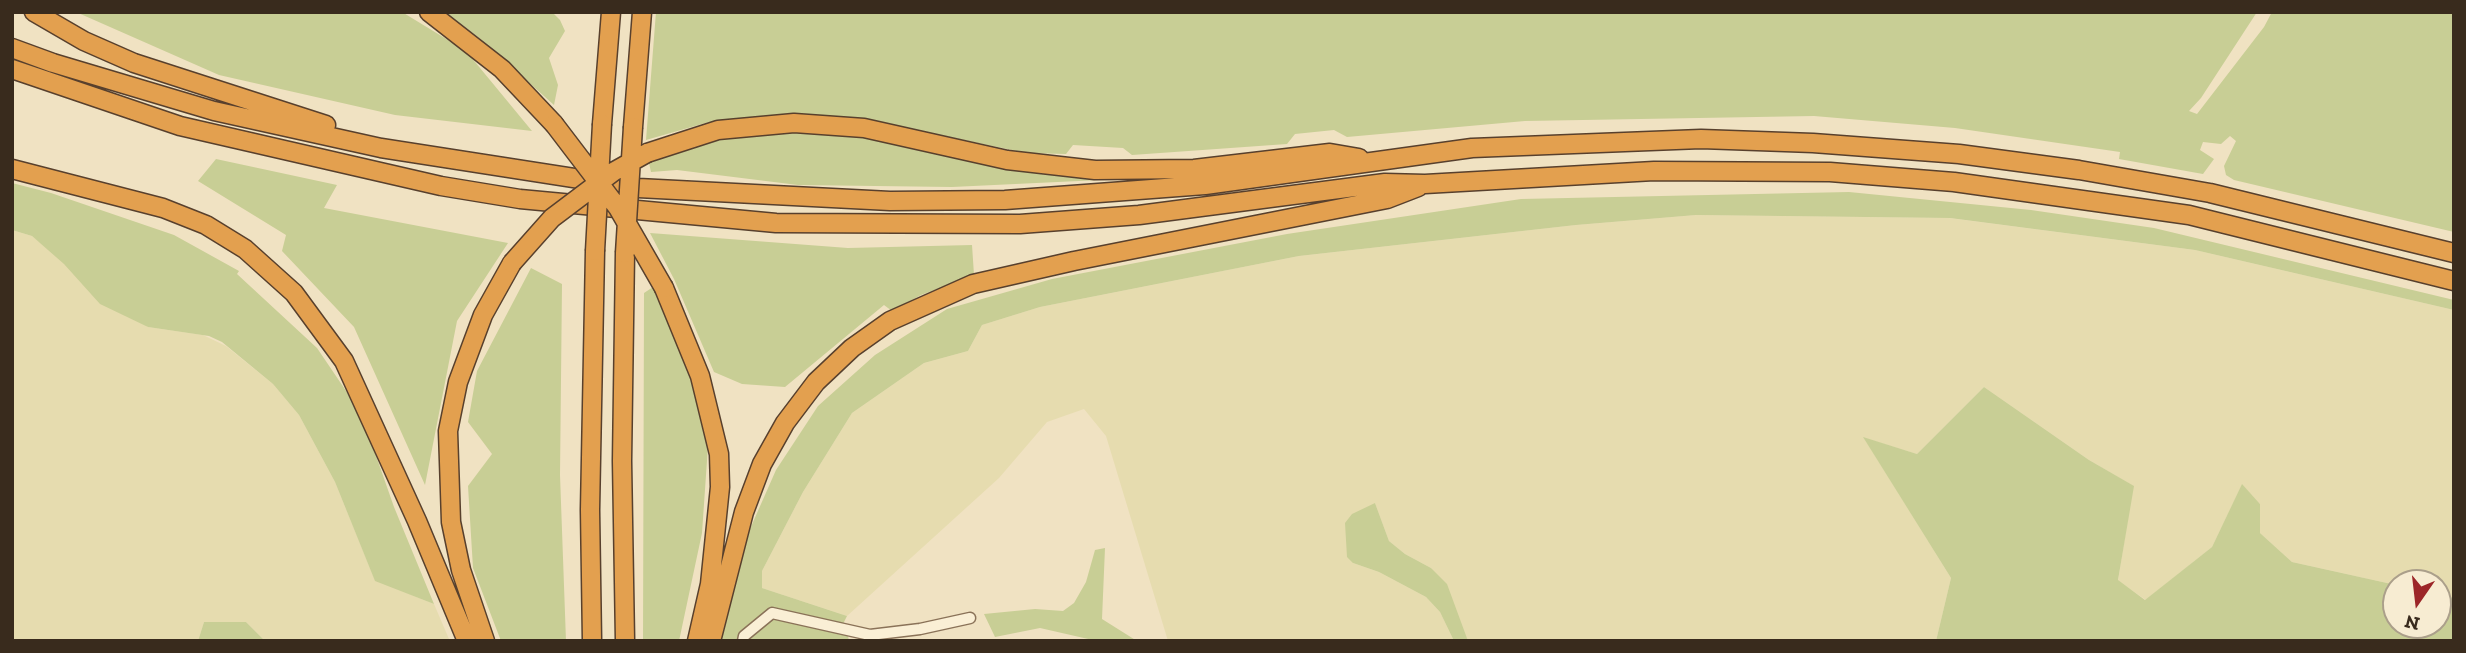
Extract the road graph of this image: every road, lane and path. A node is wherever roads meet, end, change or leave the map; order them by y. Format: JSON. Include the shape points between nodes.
{"nodes":[{"id":1,"x":34,"y":12,"type":"edge"},
{"id":2,"x":429,"y":12,"type":"edge"},
{"id":3,"x":611,"y":12,"type":"edge"},
{"id":4,"x":642,"y":12,"type":"edge"},
{"id":5,"x":12,"y":48,"type":"edge"},
{"id":6,"x":12,"y":69,"type":"edge"},
{"id":7,"x":12,"y":79,"type":"edge"},
{"id":8,"x":58,"y":87,"type":"junction"},
{"id":9,"x":381,"y":148,"type":"junction"},
{"id":10,"x":1368,"y":160,"type":"junction"},
{"id":11,"x":12,"y":169,"type":"edge"},
{"id":12,"x":1425,"y":184,"type":"junction"},
{"id":13,"x":2454,"y":253,"type":"edge"},
{"id":14,"x":2454,"y":281,"type":"edge"},
{"id":15,"x":970,"y":618,"type":"dead end"},
{"id":16,"x":467,"y":641,"type":"edge"},
{"id":17,"x":485,"y":641,"type":"edge"},
{"id":18,"x":592,"y":641,"type":"edge"},
{"id":19,"x":625,"y":641,"type":"edge"},
{"id":20,"x":697,"y":641,"type":"edge"},
{"id":21,"x":710,"y":641,"type":"edge"},
{"id":22,"x":743,"y":641,"type":"edge"}],
"edges":[{"from":1,"to":9,"type":"highway","via":[[83,41],[134,63],[324,124]]},
{"from":2,"to":20,"type":"highway","bridge":true,"via":[[494,62],[554,124],[611,197],[664,288],[700,376],[719,454],[710,584]]},
{"from":3,"to":18,"type":"highway","bridge":true,"via":[[595,251]]},
{"from":4,"to":19,"type":"highway","bridge":true,"via":[[625,253]]},
{"from":5,"to":9,"type":"highway","via":[[214,111]]},
{"from":6,"to":8,"type":"highway"},
{"from":7,"to":8,"type":"highway"},
{"from":8,"to":12,"type":"highway","via":[[180,126],[441,186],[776,223],[1020,224],[1139,215],[1385,183]]},
{"from":9,"to":10,"type":"highway","via":[[638,188],[890,201],[1114,193],[1205,185]]},
{"from":10,"to":13,"type":"highway","via":[[1472,148],[1701,139],[1959,154],[2210,193]]},
{"from":10,"to":17,"type":"highway","bridge":true,"via":[[1330,153],[1194,169],[1095,170],[1007,160],[864,128],[794,123],[718,130],[647,153],[613,172],[552,218],[512,263],[483,315],[458,382],[448,431],[451,522],[461,570]]},
{"from":11,"to":16,"type":"highway","via":[[163,208],[206,225],[245,249],[294,293],[344,361]]},
{"from":12,"to":14,"type":"highway","via":[[1700,170],[1830,172],[1954,182],[2189,215]]},
{"from":12,"to":21,"type":"highway","via":[[1387,199],[973,284],[890,321],[852,348],[816,383],[785,423],[762,464],[744,512]]},
{"from":15,"to":22,"type":"street","via":[[870,635],[772,614]]}]}
